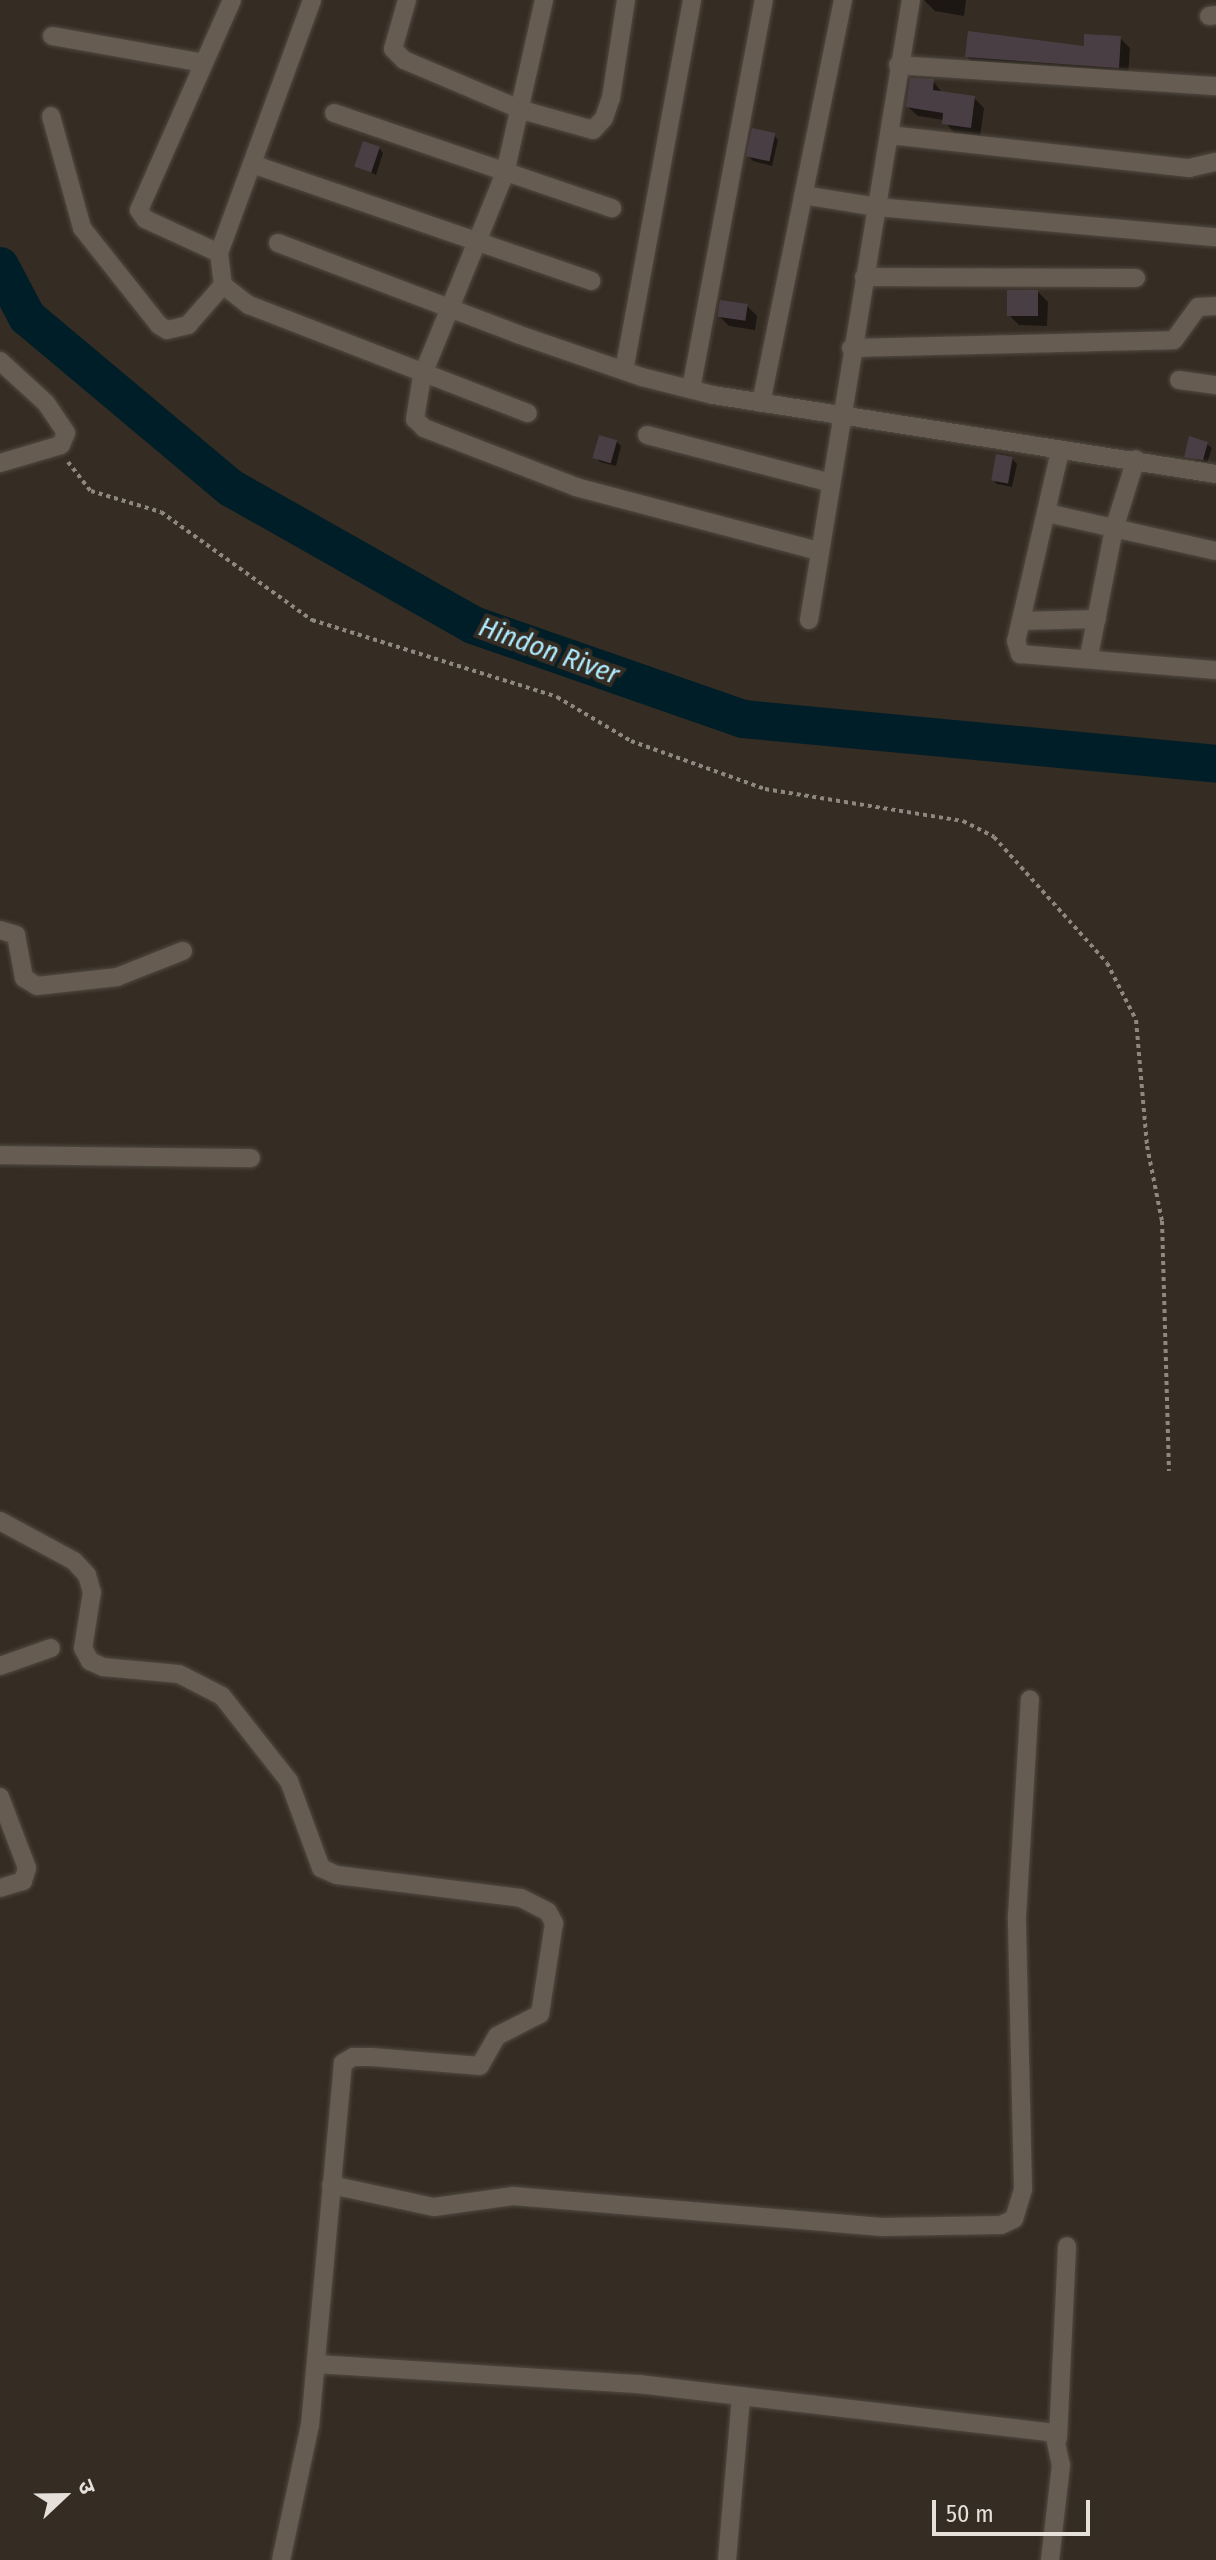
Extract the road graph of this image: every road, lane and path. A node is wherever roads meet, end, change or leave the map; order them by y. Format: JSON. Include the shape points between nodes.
{"nodes":[{"id":1,"x":232,"y":0,"type":"edge"},
{"id":2,"x":312,"y":0,"type":"edge"},
{"id":3,"x":407,"y":0,"type":"edge"},
{"id":4,"x":544,"y":0,"type":"edge"},
{"id":5,"x":626,"y":0,"type":"edge"},
{"id":6,"x":692,"y":0,"type":"edge"},
{"id":7,"x":764,"y":0,"type":"edge"},
{"id":8,"x":843,"y":0,"type":"edge"},
{"id":9,"x":911,"y":0,"type":"edge"},
{"id":10,"x":52,"y":36,"type":"dead end"},
{"id":11,"x":203,"y":63,"type":"junction"},
{"id":12,"x":898,"y":65,"type":"junction"},
{"id":13,"x":1216,"y":86,"type":"edge"},
{"id":14,"x":522,"y":110,"type":"junction"},
{"id":15,"x":334,"y":113,"type":"dead end"},
{"id":16,"x":51,"y":116,"type":"dead end"},
{"id":17,"x":889,"y":135,"type":"junction"},
{"id":18,"x":1216,"y":162,"type":"edge"},
{"id":19,"x":252,"y":164,"type":"junction"},
{"id":20,"x":505,"y":173,"type":"junction"},
{"id":21,"x":803,"y":195,"type":"junction"},
{"id":22,"x":877,"y":207,"type":"junction"},
{"id":23,"x":612,"y":208,"type":"dead end"},
{"id":24,"x":1216,"y":237,"type":"edge"},
{"id":25,"x":479,"y":239,"type":"junction"},
{"id":26,"x":278,"y":243,"type":"dead end"},
{"id":27,"x":219,"y":253,"type":"junction"},
{"id":28,"x":864,"y":277,"type":"junction"},
{"id":29,"x":1136,"y":278,"type":"dead end"},
{"id":30,"x":591,"y":281,"type":"dead end"},
{"id":31,"x":223,"y":285,"type":"junction"},
{"id":32,"x":1216,"y":306,"type":"edge"},
{"id":33,"x":450,"y":310,"type":"junction"},
{"id":34,"x":851,"y":348,"type":"junction"},
{"id":35,"x":0,"y":361,"type":"edge"},
{"id":36,"x":624,"y":371,"type":"junction"},
{"id":37,"x":422,"y":376,"type":"junction"},
{"id":38,"x":1179,"y":380,"type":"dead end"},
{"id":39,"x":1216,"y":385,"type":"edge"},
{"id":40,"x":691,"y":389,"type":"junction"},
{"id":41,"x":761,"y":403,"type":"junction"},
{"id":42,"x":528,"y":413,"type":"dead end"},
{"id":43,"x":843,"y":416,"type":"junction"},
{"id":44,"x":647,"y":435,"type":"dead end"},
{"id":45,"x":61,"y":445,"type":"junction"},
{"id":46,"x":1060,"y":451,"type":"junction"},
{"id":47,"x":1136,"y":459,"type":"junction"},
{"id":48,"x":0,"y":463,"type":"edge"},
{"id":49,"x":1216,"y":474,"type":"edge"},
{"id":50,"x":831,"y":483,"type":"junction"},
{"id":51,"x":1047,"y":513,"type":"junction"},
{"id":52,"x":1114,"y":529,"type":"junction"},
{"id":53,"x":819,"y":551,"type":"junction"},
{"id":54,"x":1216,"y":551,"type":"edge"},
{"id":55,"x":1097,"y":619,"type":"junction"},
{"id":56,"x":809,"y":620,"type":"dead end"},
{"id":57,"x":1021,"y":621,"type":"junction"},
{"id":58,"x":1089,"y":656,"type":"junction"},
{"id":59,"x":1216,"y":670,"type":"edge"},
{"id":60,"x":0,"y":930,"type":"edge"},
{"id":61,"x":183,"y":951,"type":"dead end"},
{"id":62,"x":0,"y":1155,"type":"edge"},
{"id":63,"x":251,"y":1158,"type":"dead end"},
{"id":64,"x":1169,"y":1471,"type":"dead end"},
{"id":65,"x":0,"y":1521,"type":"edge"},
{"id":66,"x":51,"y":1648,"type":"dead end"},
{"id":67,"x":0,"y":1666,"type":"edge"},
{"id":68,"x":1030,"y":1699,"type":"dead end"},
{"id":69,"x":0,"y":1797,"type":"edge"},
{"id":70,"x":0,"y":1888,"type":"edge"},
{"id":71,"x":331,"y":2185,"type":"junction"},
{"id":72,"x":1067,"y":2246,"type":"dead end"},
{"id":73,"x":317,"y":2364,"type":"junction"},
{"id":74,"x":741,"y":2397,"type":"junction"},
{"id":75,"x":1058,"y":2438,"type":"junction"},
{"id":76,"x":281,"y":2560,"type":"edge"},
{"id":77,"x":727,"y":2560,"type":"edge"},
{"id":78,"x":1050,"y":2560,"type":"edge"}],
"edges":[{"from":1,"to":11,"type":"street"},
{"from":2,"to":19,"type":"street"},
{"from":3,"to":14,"type":"street","via":[[393,49],[404,60]]},
{"from":4,"to":14,"type":"street"},
{"from":5,"to":14,"type":"street","via":[[604,118],[593,130]]},
{"from":6,"to":36,"type":"street"},
{"from":7,"to":40,"type":"street"},
{"from":8,"to":21,"type":"street"},
{"from":9,"to":12,"type":"street"},
{"from":10,"to":11,"type":"street"},
{"from":11,"to":27,"type":"street","via":[[139,210],[145,219]]},
{"from":12,"to":13,"type":"street"},
{"from":12,"to":17,"type":"street"},
{"from":14,"to":20,"type":"street"},
{"from":15,"to":20,"type":"street"},
{"from":16,"to":31,"type":"street","via":[[82,228],[159,325],[167,330],[188,325]]},
{"from":17,"to":18,"type":"street","via":[[1189,168]]},
{"from":17,"to":22,"type":"street"},
{"from":19,"to":25,"type":"street"},
{"from":19,"to":27,"type":"street"},
{"from":20,"to":23,"type":"street"},
{"from":20,"to":25,"type":"street"},
{"from":21,"to":22,"type":"street"},
{"from":21,"to":41,"type":"street"},
{"from":22,"to":24,"type":"street"},
{"from":22,"to":28,"type":"street"},
{"from":25,"to":30,"type":"street"},
{"from":25,"to":33,"type":"street"},
{"from":26,"to":33,"type":"street"},
{"from":27,"to":31,"type":"street"},
{"from":28,"to":29,"type":"street"},
{"from":28,"to":34,"type":"street"},
{"from":31,"to":37,"type":"street","via":[[249,305]]},
{"from":32,"to":34,"type":"street","via":[[1193,311],[1174,340]]},
{"from":33,"to":36,"type":"street"},
{"from":33,"to":37,"type":"street"},
{"from":34,"to":43,"type":"street"},
{"from":35,"to":45,"type":"street","via":[[58,417],[66,433]]},
{"from":36,"to":40,"type":"street"},
{"from":37,"to":42,"type":"street"},
{"from":37,"to":53,"type":"street","via":[[413,407],[424,428],[576,487]]},
{"from":38,"to":39,"type":"street"},
{"from":40,"to":41,"type":"street"},
{"from":41,"to":43,"type":"street"},
{"from":43,"to":46,"type":"street"},
{"from":43,"to":50,"type":"street"},
{"from":44,"to":50,"type":"street"},
{"from":45,"to":48,"type":"street"},
{"from":45,"to":64,"type":"path","via":[[72,471],[91,491],[161,512],[312,620],[557,697],[631,741],[765,789],[963,821],[994,837],[1107,963],[1136,1020],[1147,1146],[1162,1221]]},
{"from":46,"to":47,"type":"street"},
{"from":46,"to":51,"type":"street"},
{"from":47,"to":49,"type":"street"},
{"from":47,"to":52,"type":"street"},
{"from":50,"to":53,"type":"street"},
{"from":51,"to":52,"type":"street"},
{"from":51,"to":57,"type":"street"},
{"from":52,"to":54,"type":"street"},
{"from":52,"to":55,"type":"street"},
{"from":53,"to":56,"type":"street"},
{"from":55,"to":57,"type":"street"},
{"from":55,"to":58,"type":"street"},
{"from":57,"to":58,"type":"street","via":[[1016,641],[1020,654]]},
{"from":58,"to":59,"type":"street"},
{"from":60,"to":61,"type":"street","via":[[16,935],[24,978],[37,986],[117,977]]},
{"from":62,"to":63,"type":"street"},
{"from":65,"to":71,"type":"street","via":[[74,1561],[87,1575],[92,1592],[83,1648],[90,1661],[103,1667],[179,1674],[222,1696],[289,1781],[321,1868],[384,1882],[521,1898],[548,1912],[554,1923],[540,2014],[497,2036],[480,2066],[362,2057],[343,2063]]},
{"from":66,"to":67,"type":"street"},
{"from":68,"to":71,"type":"street","via":[[1017,1916],[1023,2189],[1014,2219],[1001,2225],[882,2227],[513,2196],[434,2207]]},
{"from":69,"to":70,"type":"street","via":[[27,1868],[23,1881]]},
{"from":71,"to":73,"type":"street"},
{"from":72,"to":75,"type":"street"},
{"from":73,"to":74,"type":"street","via":[[452,2369]]},
{"from":73,"to":76,"type":"street","via":[[310,2425]]},
{"from":74,"to":75,"type":"street","via":[[1038,2430]]},
{"from":74,"to":77,"type":"street"},
{"from":75,"to":78,"type":"street","via":[[1061,2465]]}]}
